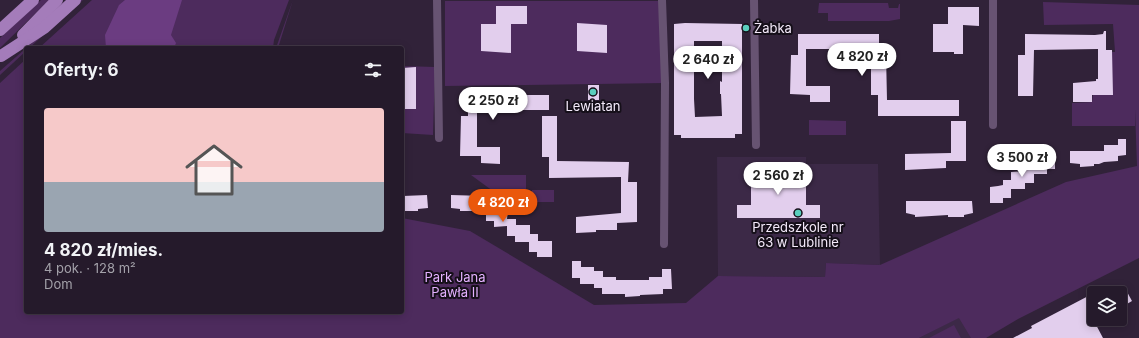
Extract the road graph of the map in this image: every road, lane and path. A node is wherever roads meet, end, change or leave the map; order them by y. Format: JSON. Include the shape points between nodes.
{"nodes":[{"id":1,"x":33,"y":0,"type":"edge"},
{"id":2,"x":57,"y":0,"type":"edge"},
{"id":3,"x":75,"y":0,"type":"edge"},
{"id":4,"x":437,"y":0,"type":"edge"},
{"id":5,"x":662,"y":0,"type":"edge"},
{"id":6,"x":754,"y":0,"type":"edge"},
{"id":7,"x":993,"y":0,"type":"edge"},
{"id":8,"x":0,"y":30,"type":"edge"},
{"id":9,"x":0,"y":57,"type":"edge"},
{"id":10,"x":993,"y":125,"type":"dead end"},
{"id":11,"x":439,"y":138,"type":"dead end"},
{"id":12,"x":756,"y":144,"type":"dead end"},
{"id":13,"x":664,"y":244,"type":"dead end"}],
"edges":[{"from":1,"to":8,"type":"main road"},
{"from":2,"to":9,"type":"main road"},
{"from":3,"to":9,"type":"main road","via":[[44,28]]},
{"from":4,"to":11,"type":"street"},
{"from":5,"to":13,"type":"street","via":[[665,83]]},
{"from":6,"to":12,"type":"street"},
{"from":7,"to":10,"type":"street"}]}
